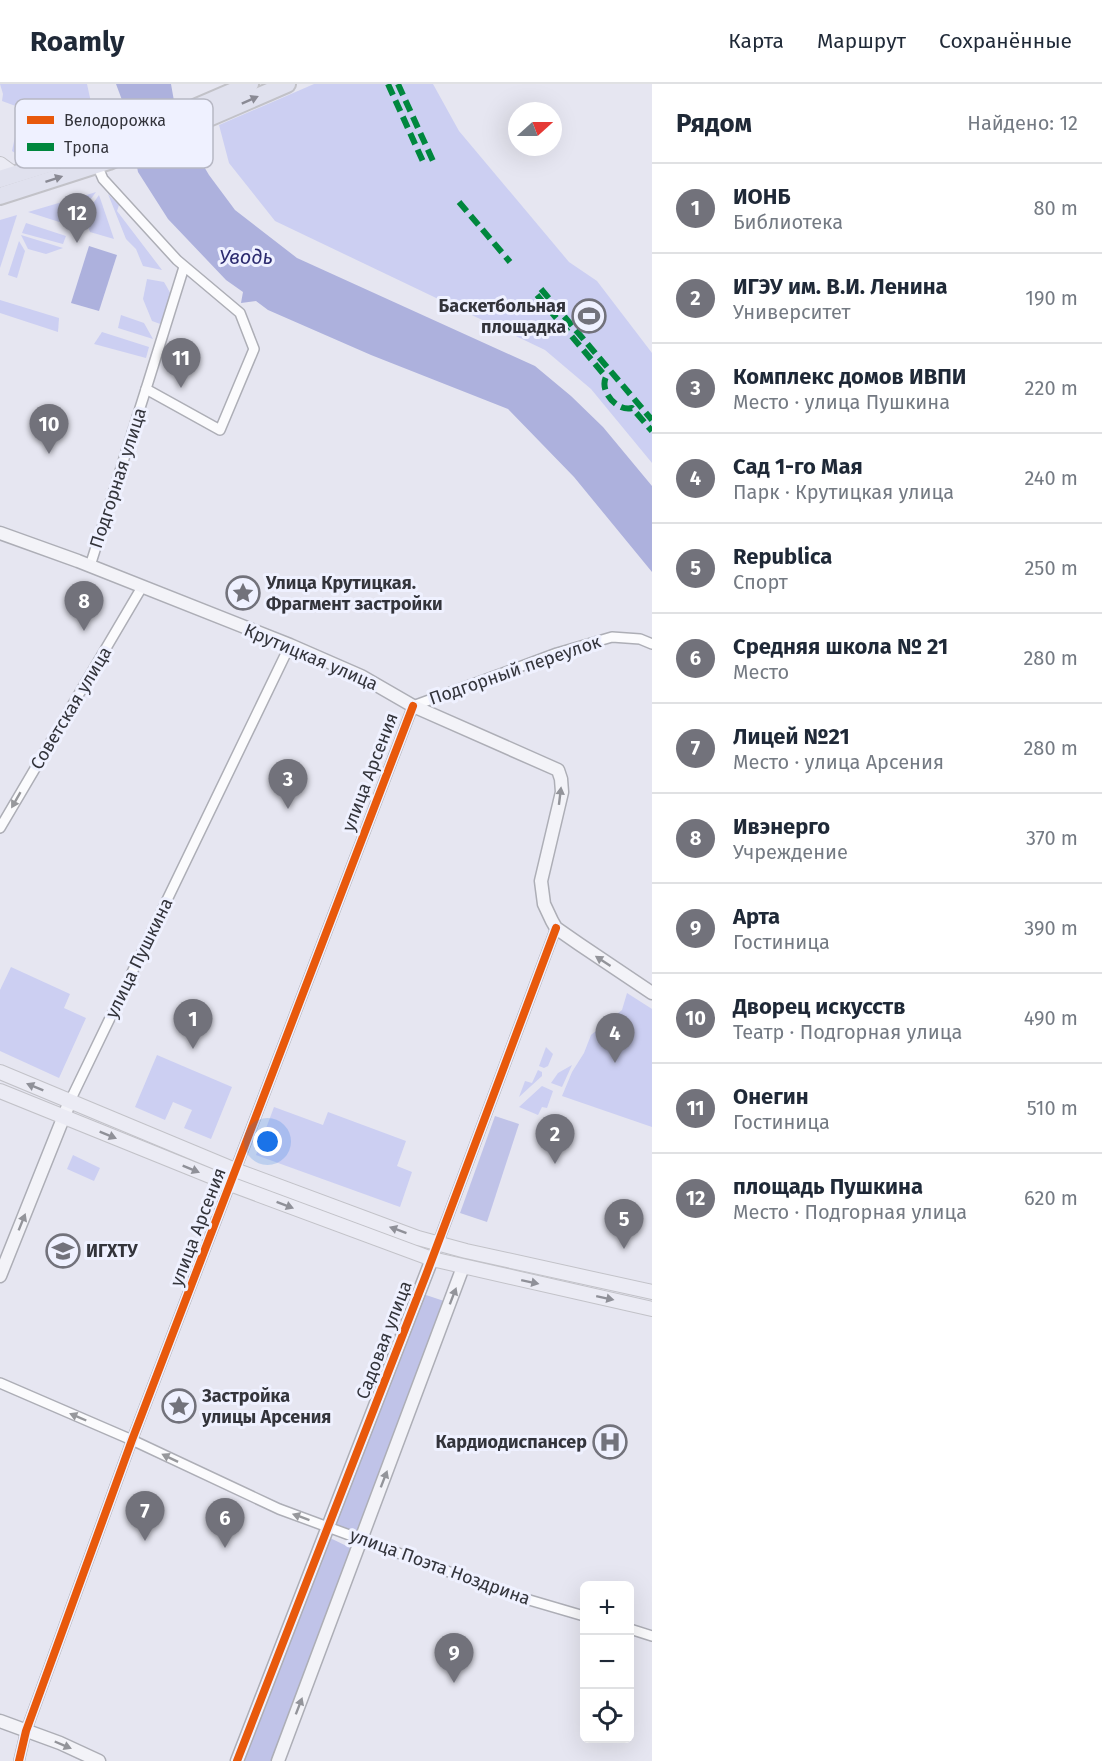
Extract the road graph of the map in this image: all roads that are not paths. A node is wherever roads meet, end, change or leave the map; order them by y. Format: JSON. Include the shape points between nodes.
{"nodes":[{"id":1,"x":250,"y":84,"type":"edge"},
{"id":2,"x":287,"y":84,"type":"edge"},
{"id":3,"x":213,"y":108,"type":"edge"},
{"id":4,"x":213,"y":109,"type":"edge"},
{"id":5,"x":0,"y":164,"type":"edge"},
{"id":6,"x":51,"y":168,"type":"edge"},
{"id":7,"x":75,"y":168,"type":"edge"},
{"id":8,"x":104,"y":168,"type":"edge"},
{"id":9,"x":8,"y":177,"type":"edge"},
{"id":10,"x":0,"y":196,"type":"edge"},
{"id":11,"x":184,"y":267,"type":"junction"},
{"id":12,"x":146,"y":389,"type":"junction"},
{"id":13,"x":0,"y":533,"type":"edge"},
{"id":14,"x":90,"y":566,"type":"junction"},
{"id":15,"x":142,"y":587,"type":"junction"},
{"id":16,"x":652,"y":644,"type":"edge"},
{"id":17,"x":290,"y":645,"type":"junction"},
{"id":18,"x":412,"y":706,"type":"junction"},
{"id":19,"x":0,"y":828,"type":"edge"},
{"id":20,"x":556,"y":928,"type":"junction"},
{"id":21,"x":652,"y":993,"type":"edge"},
{"id":22,"x":0,"y":1072,"type":"edge"},
{"id":23,"x":0,"y":1091,"type":"edge"},
{"id":24,"x":70,"y":1101,"type":"junction"},
{"id":25,"x":63,"y":1117,"type":"junction"},
{"id":26,"x":235,"y":1170,"type":"junction"},
{"id":27,"x":230,"y":1184,"type":"junction"},
{"id":28,"x":437,"y":1244,"type":"junction"},
{"id":29,"x":432,"y":1259,"type":"junction"},
{"id":30,"x":463,"y":1267,"type":"junction"},
{"id":31,"x":0,"y":1276,"type":"edge"},
{"id":32,"x":652,"y":1292,"type":"edge"},
{"id":33,"x":652,"y":1309,"type":"edge"},
{"id":34,"x":0,"y":1383,"type":"edge"},
{"id":35,"x":132,"y":1440,"type":"junction"},
{"id":36,"x":327,"y":1527,"type":"junction"},
{"id":37,"x":362,"y":1540,"type":"junction"},
{"id":38,"x":580,"y":1615,"type":"edge"},
{"id":39,"x":634,"y":1630,"type":"edge"},
{"id":40,"x":652,"y":1636,"type":"edge"},
{"id":41,"x":0,"y":1721,"type":"edge"},
{"id":42,"x":26,"y":1731,"type":"junction"},
{"id":43,"x":19,"y":1761,"type":"edge"},
{"id":44,"x":99,"y":1761,"type":"edge"},
{"id":45,"x":237,"y":1761,"type":"edge"},
{"id":46,"x":278,"y":1761,"type":"edge"}],
"edges":[{"from":1,"to":3,"type":"highway"},
{"from":4,"to":2,"type":"highway","one_way":true},
{"from":5,"to":9,"type":"main road"},
{"from":6,"to":9,"type":"highway"},
{"from":10,"to":7,"type":"highway","one_way":true},
{"from":8,"to":11,"type":"street","name":"Подгорная улица","via":[[103,179]]},
{"from":11,"to":12,"type":"street","name":"Подгорная улица"},
{"from":11,"to":12,"type":"street","name":"Подгорная улица","via":[[240,314],[254,349],[220,430]]},
{"from":12,"to":14,"type":"street","name":"Подгорная улица"},
{"from":13,"to":14,"type":"street","name":"Крутицкая улица"},
{"from":14,"to":15,"type":"street","name":"Крутицкая улица"},
{"from":15,"to":17,"type":"street","name":"Крутицкая улица"},
{"from":15,"to":19,"type":"street","name":"Советская улица","one_way":true},
{"from":16,"to":18,"type":"street","name":"Подгорный переулок","via":[[612,637]]},
{"from":17,"to":18,"type":"street","name":"Крутицкая улица","via":[[361,676]]},
{"from":17,"to":24,"type":"street","name":"улица Пушкина"},
{"from":20,"to":18,"type":"street","name":"Крутицкая улица","one_way":true,"via":[[544,904],[542,880],[561,796],[558,770]]},
{"from":18,"to":26,"type":"street","name":"улица Арсения"},
{"from":21,"to":20,"type":"street","one_way":true},
{"from":20,"to":28,"type":"street","name":"Садовая улица"},
{"from":24,"to":22,"type":"main road","one_way":true},
{"from":23,"to":25,"type":"main road"},
{"from":24,"to":25,"type":"street","name":"улица Пушкина"},
{"from":24,"to":26,"type":"main road"},
{"from":25,"to":27,"type":"main road","one_way":true},
{"from":31,"to":25,"type":"street","name":"улица Пушкина","one_way":true},
{"from":26,"to":27,"type":"street","name":"улица Арсения"},
{"from":28,"to":26,"type":"main road","one_way":true},
{"from":27,"to":29,"type":"main road","one_way":true},
{"from":27,"to":35,"type":"street","name":"улица Арсения"},
{"from":28,"to":29,"type":"street","name":"Садовая улица"},
{"from":28,"to":32,"type":"main road"},
{"from":29,"to":30,"type":"main road"},
{"from":29,"to":36,"type":"street","name":"Садовая улица"},
{"from":30,"to":33,"type":"main road","one_way":true},
{"from":37,"to":30,"type":"street","one_way":true},
{"from":35,"to":34,"type":"street","name":"улица Поэта Ноздрина","one_way":true},
{"from":36,"to":35,"type":"street","name":"улица Поэта Ноздрина","one_way":true,"via":[[279,1509]]},
{"from":35,"to":42,"type":"street","name":"улица Арсения"},
{"from":36,"to":37,"type":"street","name":"улица Поэта Ноздрина"},
{"from":36,"to":45,"type":"street","name":"Садовая улица"},
{"from":37,"to":38,"type":"street","name":"улица Поэта Ноздрина","via":[[509,1594]]},
{"from":46,"to":37,"type":"street","one_way":true},
{"from":39,"to":40,"type":"street"},
{"from":41,"to":42,"type":"street"},
{"from":42,"to":43,"type":"street","name":"улица Арсения"},
{"from":42,"to":44,"type":"street","one_way":true}]}
